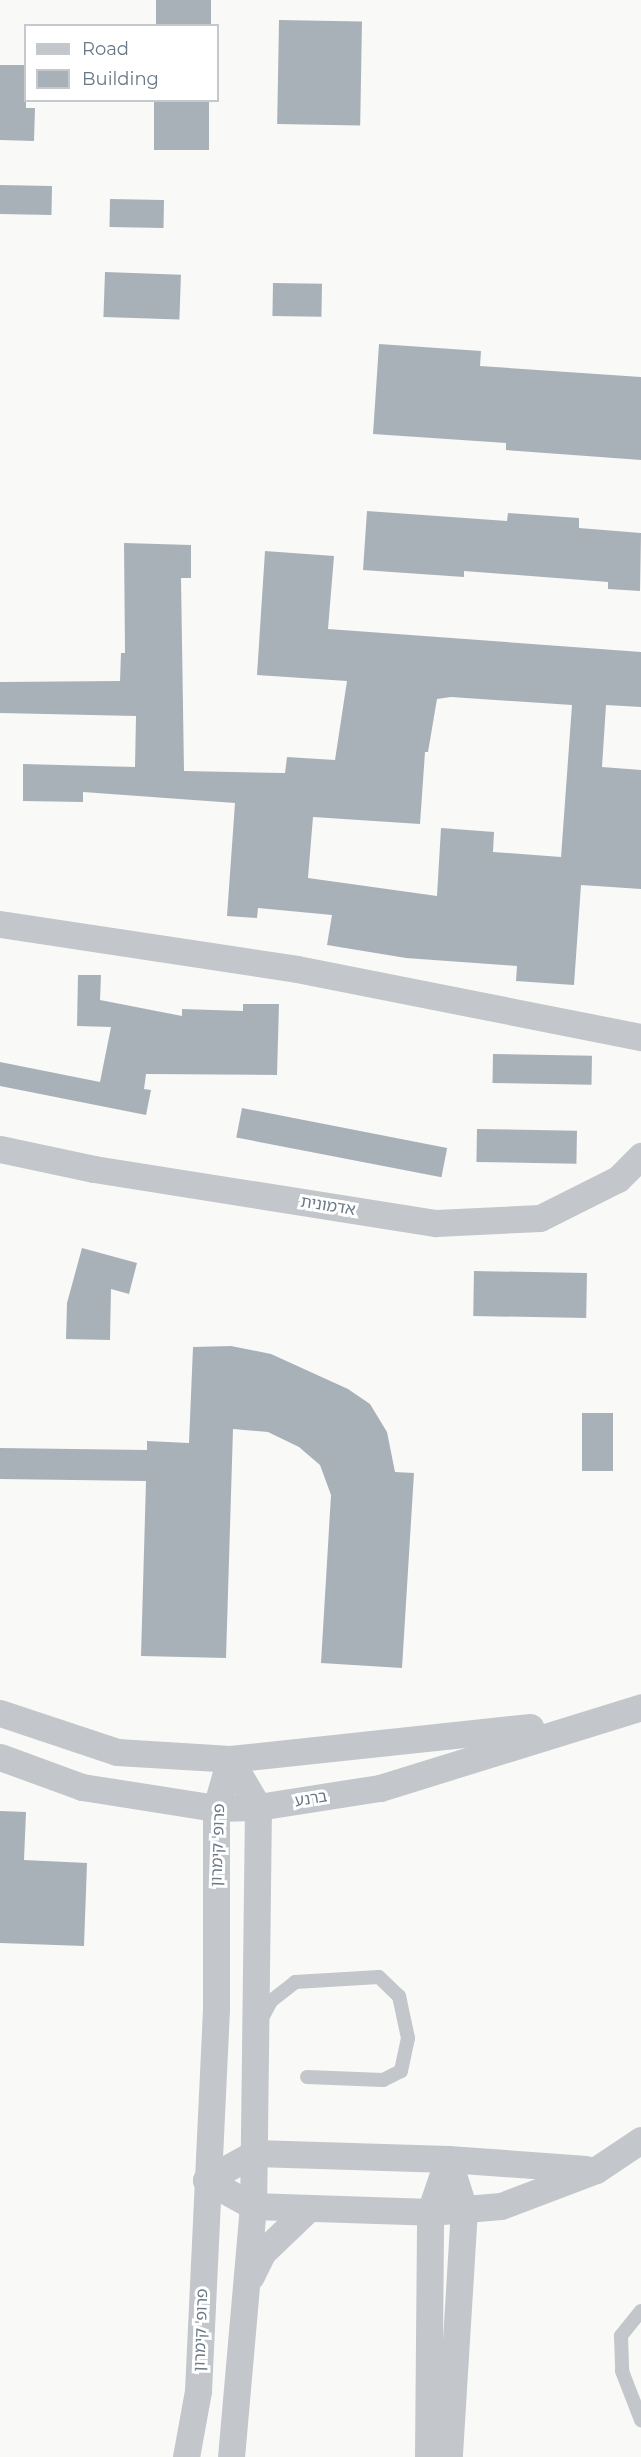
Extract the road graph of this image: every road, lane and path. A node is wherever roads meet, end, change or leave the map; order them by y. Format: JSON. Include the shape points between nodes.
{"nodes":[{"id":1,"x":0,"y":924,"type":"edge"},
{"id":2,"x":641,"y":1037,"type":"edge"},
{"id":3,"x":0,"y":1149,"type":"edge"},
{"id":4,"x":641,"y":1156,"type":"edge"},
{"id":5,"x":629,"y":1710,"type":"edge"},
{"id":6,"x":0,"y":1713,"type":"edge"},
{"id":7,"x":0,"y":1757,"type":"edge"},
{"id":8,"x":230,"y":1759,"type":"junction"},
{"id":9,"x":258,"y":1807,"type":"junction"},
{"id":10,"x":216,"y":1808,"type":"junction"},
{"id":11,"x":255,"y":2030,"type":"junction"},
{"id":12,"x":308,"y":2077,"type":"dead end"},
{"id":13,"x":641,"y":2140,"type":"edge"},
{"id":14,"x":255,"y":2153,"type":"junction"},
{"id":15,"x":448,"y":2159,"type":"junction"},
{"id":16,"x":596,"y":2170,"type":"junction"},
{"id":17,"x":207,"y":2180,"type":"junction"},
{"id":18,"x":253,"y":2206,"type":"junction"},
{"id":19,"x":309,"y":2208,"type":"junction"},
{"id":20,"x":464,"y":2209,"type":"junction"},
{"id":21,"x":430,"y":2212,"type":"junction"},
{"id":22,"x":246,"y":2288,"type":"junction"},
{"id":23,"x":641,"y":2311,"type":"edge"},
{"id":24,"x":641,"y":2420,"type":"edge"},
{"id":25,"x":186,"y":2457,"type":"edge"},
{"id":26,"x":231,"y":2457,"type":"edge"},
{"id":27,"x":428,"y":2457,"type":"edge"},
{"id":28,"x":449,"y":2457,"type":"edge"}],
"edges":[{"from":1,"to":2,"type":"street","via":[[297,969]]},
{"from":3,"to":4,"type":"street","name":"אדמונית","via":[[94,1169],[436,1223],[540,1218],[618,1179]]},
{"from":5,"to":8,"type":"street","name":"ברנע","via":[[487,1734]]},
{"from":5,"to":9,"type":"street","name":"ברנע","via":[[380,1788]]},
{"from":6,"to":8,"type":"street","name":"ברנע","via":[[117,1752]]},
{"from":7,"to":10,"type":"street","name":"ברנע","via":[[82,1787]]},
{"from":8,"to":9,"type":"street","name":"פרופ' קימרון"},
{"from":8,"to":10,"type":"street","name":"פרופ' קימרון"},
{"from":9,"to":10,"type":"street","name":"ברנע"},
{"from":9,"to":11,"type":"street"},
{"from":10,"to":17,"type":"street","name":"פרופ' קימרון","via":[[216,2008]]},
{"from":11,"to":12,"type":"lane","via":[[271,2001],[295,1982],[379,1977],[399,1996],[408,2038],[401,2071],[383,2080]]},
{"from":11,"to":14,"type":"street"},
{"from":13,"to":16,"type":"street"},
{"from":14,"to":15,"type":"street"},
{"from":14,"to":17,"type":"street"},
{"from":14,"to":18,"type":"street"},
{"from":15,"to":16,"type":"street"},
{"from":15,"to":20,"type":"street"},
{"from":15,"to":21,"type":"street"},
{"from":16,"to":20,"type":"street","via":[[501,2206]]},
{"from":17,"to":18,"type":"street"},
{"from":17,"to":25,"type":"street","name":"פרופ' קימרון","via":[[198,2391]]},
{"from":18,"to":19,"type":"street"},
{"from":18,"to":22,"type":"street"},
{"from":19,"to":21,"type":"street"},
{"from":19,"to":22,"type":"street","via":[[262,2253]]},
{"from":20,"to":21,"type":"street"},
{"from":20,"to":28,"type":"street"},
{"from":21,"to":27,"type":"street"},
{"from":22,"to":26,"type":"street"},
{"from":23,"to":24,"type":"lane","via":[[621,2336],[622,2371]]}]}
